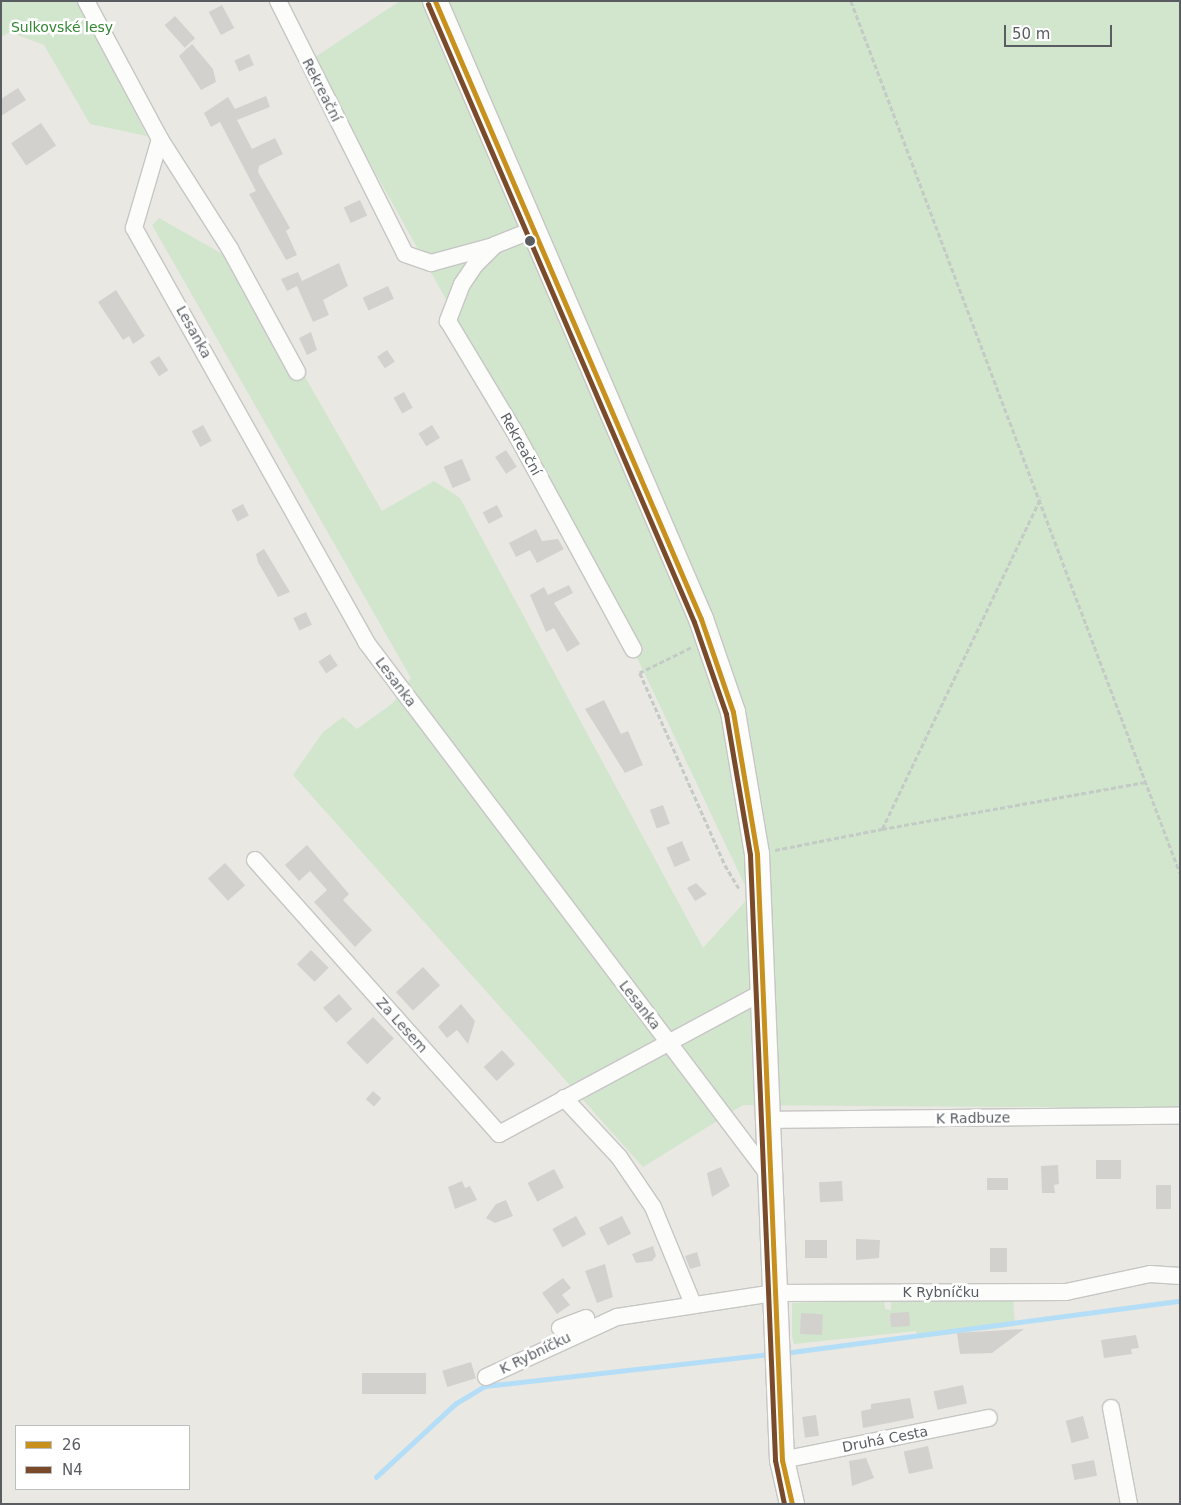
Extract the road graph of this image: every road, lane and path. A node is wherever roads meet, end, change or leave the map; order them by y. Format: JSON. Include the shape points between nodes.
{"nodes":[{"id":1,"x":86,"y":1,"type":"edge"},
{"id":2,"x":278,"y":1,"type":"edge"},
{"id":3,"x":435,"y":1,"type":"edge"},
{"id":4,"x":851,"y":1,"type":"edge"},
{"id":5,"x":160,"y":139,"type":"junction"},
{"id":6,"x":535,"y":229,"type":"junction"},
{"id":7,"x":494,"y":245,"type":"junction"},
{"id":8,"x":297,"y":372,"type":"dead end"},
{"id":9,"x":1041,"y":497,"type":"junction"},
{"id":10,"x":708,"y":640,"type":"junction"},
{"id":11,"x":633,"y":649,"type":"dead end"},
{"id":12,"x":1146,"y":782,"type":"junction"},
{"id":13,"x":882,"y":829,"type":"junction"},
{"id":14,"x":757,"y":854,"type":"junction"},
{"id":15,"x":255,"y":860,"type":"dead end"},
{"id":16,"x":1180,"y":873,"type":"edge"},
{"id":17,"x":744,"y":896,"type":"dead end"},
{"id":18,"x":763,"y":992,"type":"junction"},
{"id":19,"x":668,"y":1041,"type":"junction"},
{"id":20,"x":564,"y":1098,"type":"junction"},
{"id":21,"x":1180,"y":1116,"type":"edge"},
{"id":22,"x":767,"y":1120,"type":"junction"},
{"id":23,"x":768,"y":1174,"type":"junction"},
{"id":24,"x":1180,"y":1276,"type":"edge"},
{"id":25,"x":773,"y":1293,"type":"junction"},
{"id":26,"x":696,"y":1301,"type":"junction"},
{"id":27,"x":560,"y":1328,"type":"dead end"},
{"id":28,"x":486,"y":1377,"type":"dead end"},
{"id":29,"x":1111,"y":1408,"type":"dead end"},
{"id":30,"x":988,"y":1418,"type":"dead end"},
{"id":31,"x":782,"y":1460,"type":"junction"},
{"id":32,"x":792,"y":1504,"type":"edge"},
{"id":33,"x":1129,"y":1504,"type":"edge"}],
"edges":[{"from":1,"to":5,"type":"street"},
{"from":2,"to":7,"type":"street","name":"Rekreační","via":[[405,254],[431,264]]},
{"from":3,"to":6,"type":"street"},
{"from":4,"to":9,"type":"path"},
{"from":5,"to":8,"type":"street","via":[[230,249]]},
{"from":5,"to":19,"type":"street","name":"Lesanka","via":[[134,228],[366,642]]},
{"from":6,"to":7,"type":"street","name":"Rekreační"},
{"from":6,"to":10,"type":"street"},
{"from":7,"to":11,"type":"street","name":"Rekreační","via":[[462,284],[448,321],[517,436]]},
{"from":9,"to":12,"type":"path"},
{"from":9,"to":13,"type":"path"},
{"from":10,"to":14,"type":"street","via":[[733,712]]},
{"from":10,"to":17,"type":"path","via":[[640,673],[725,865]]},
{"from":12,"to":13,"type":"path"},
{"from":12,"to":16,"type":"path"},
{"from":13,"to":14,"type":"path"},
{"from":14,"to":18,"type":"street"},
{"from":15,"to":20,"type":"street","name":"Za Lesem","via":[[499,1134]]},
{"from":18,"to":19,"type":"street","name":"Za Lesem"},
{"from":18,"to":22,"type":"street"},
{"from":19,"to":20,"type":"street","name":"Za Lesem"},
{"from":19,"to":23,"type":"street","name":"Lesanka"},
{"from":20,"to":26,"type":"street","via":[[619,1156],[654,1207]]},
{"from":21,"to":22,"type":"street","name":"K Radbuze"},
{"from":22,"to":23,"type":"street"},
{"from":23,"to":25,"type":"street"},
{"from":24,"to":25,"type":"street","name":"K Rybníčku","via":[[1150,1274],[1066,1292]]},
{"from":25,"to":26,"type":"street","name":"K Rybníčku"},
{"from":25,"to":31,"type":"street"},
{"from":26,"to":27,"type":"street","name":"K Rybníčku","via":[[627,1306]]},
{"from":26,"to":28,"type":"street","name":"K Rybníčku","via":[[618,1317]]},
{"from":29,"to":33,"type":"street"},
{"from":30,"to":31,"type":"street","name":"Druhá Cesta"},
{"from":31,"to":32,"type":"street"}]}
